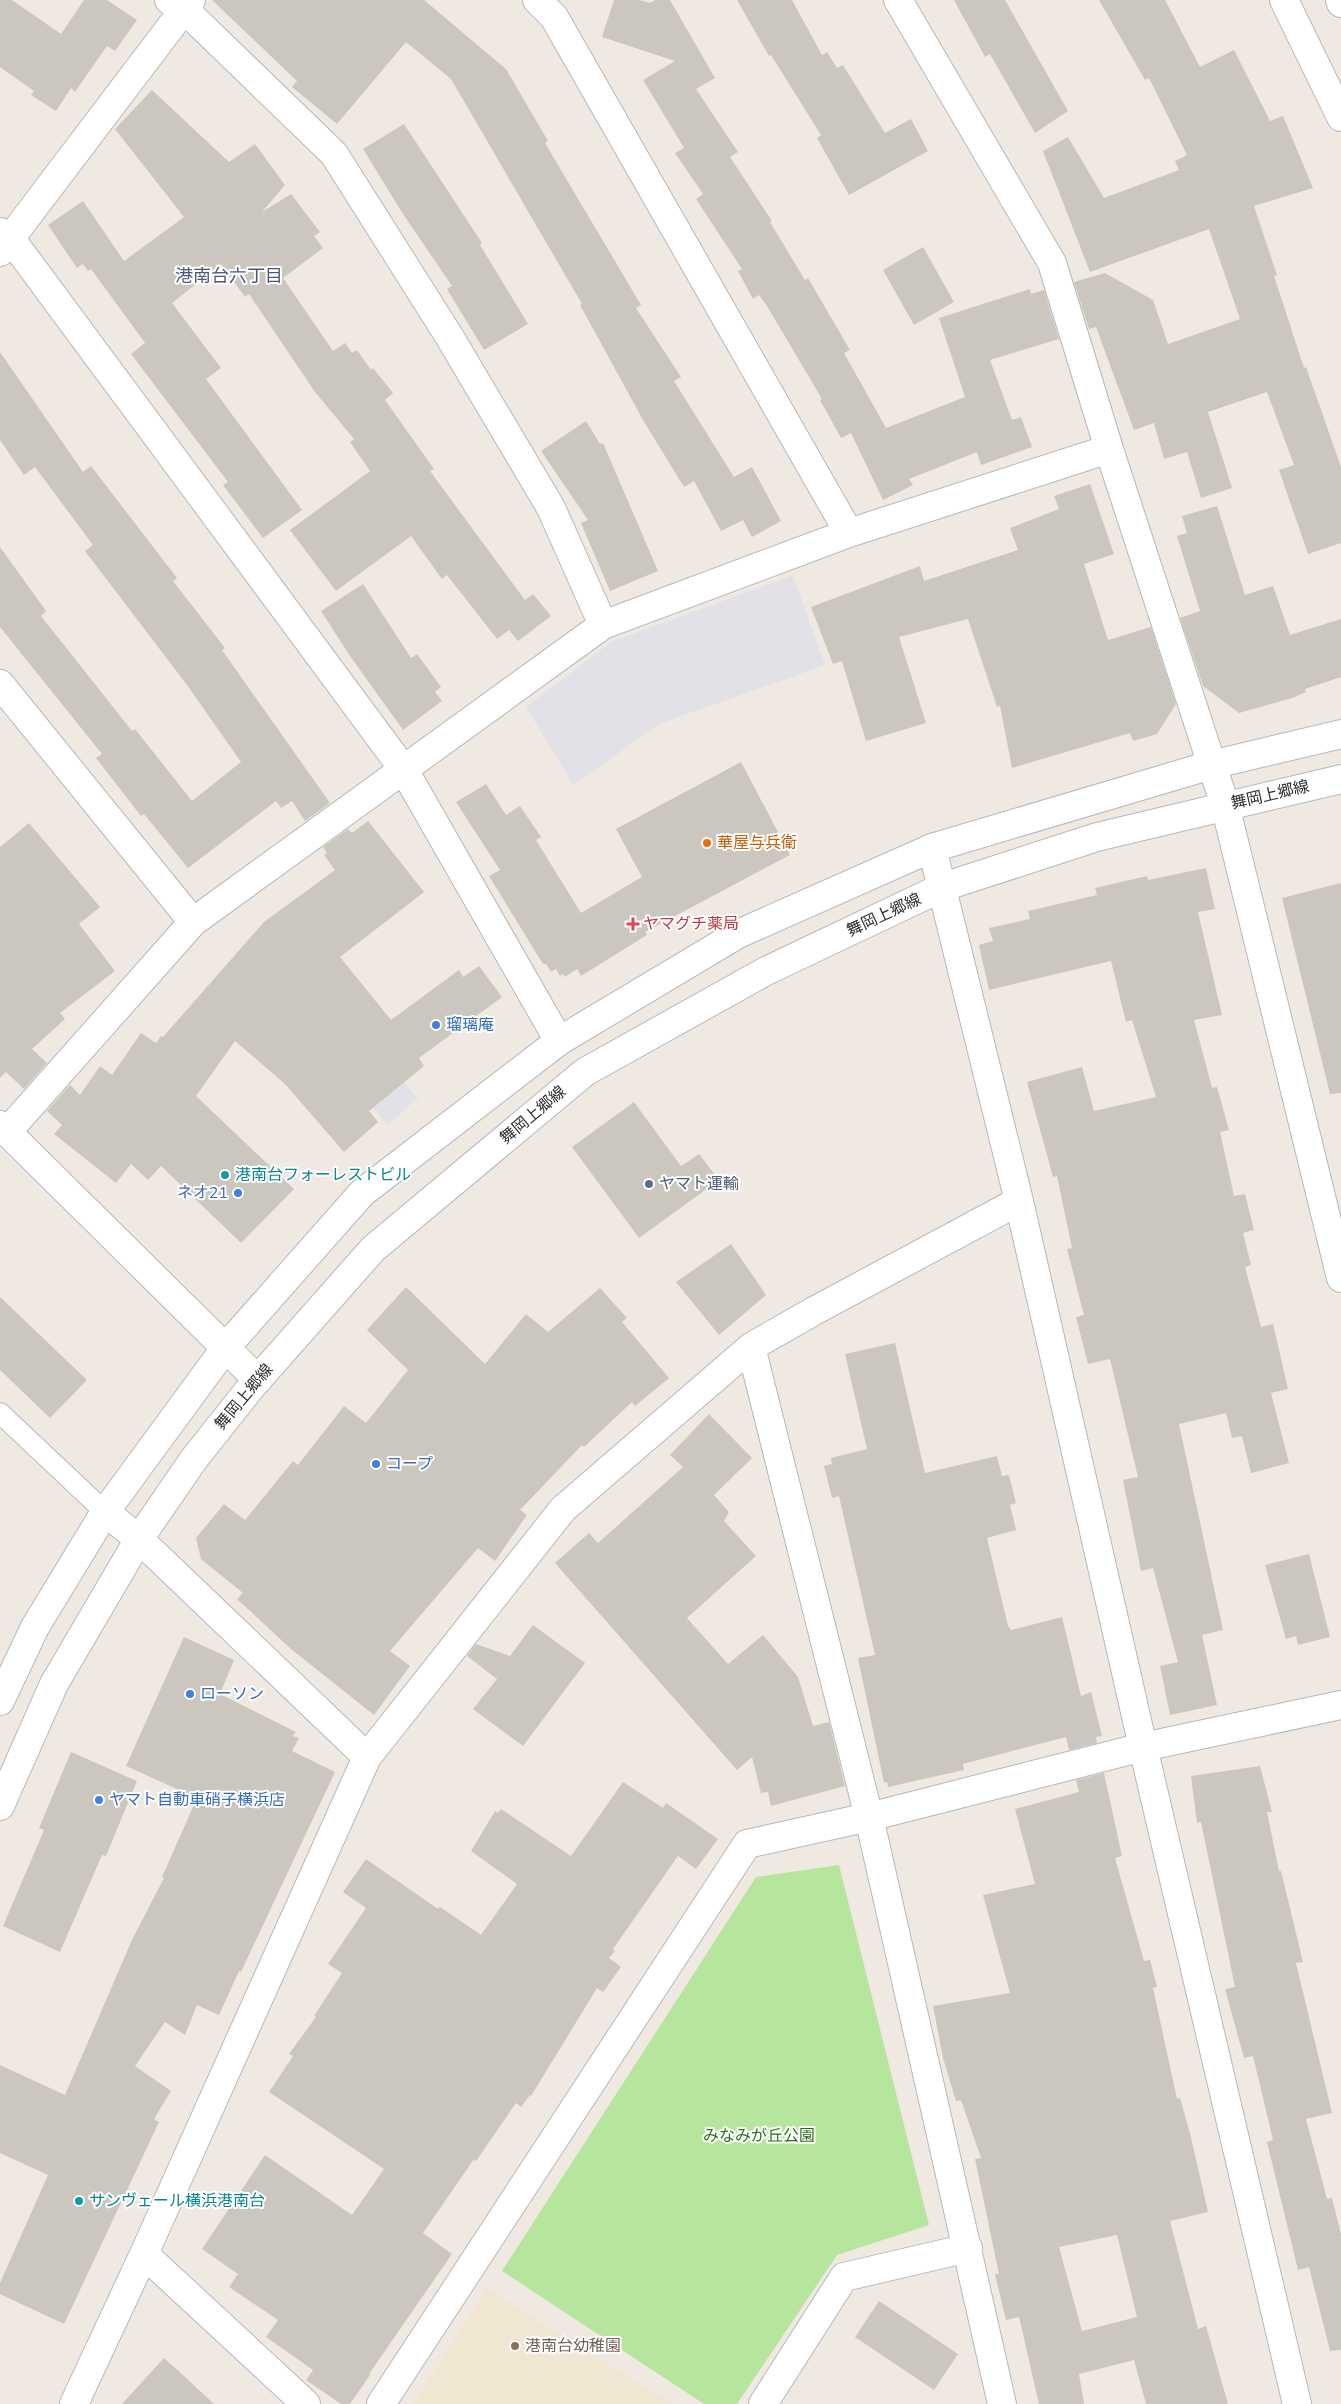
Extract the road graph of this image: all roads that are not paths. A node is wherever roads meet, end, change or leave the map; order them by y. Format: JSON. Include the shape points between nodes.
{"nodes":[{"id":1,"x":537,"y":0,"type":"edge"},
{"id":2,"x":898,"y":0,"type":"edge"},
{"id":3,"x":1284,"y":0,"type":"edge"},
{"id":4,"x":181,"y":3,"type":"edge"},
{"id":5,"x":1341,"y":117,"type":"edge"},
{"id":6,"x":4,"y":241,"type":"edge"},
{"id":7,"x":1109,"y":448,"type":"junction"},
{"id":8,"x":849,"y":534,"type":"junction"},
{"id":9,"x":603,"y":625,"type":"junction"},
{"id":10,"x":0,"y":684,"type":"edge"},
{"id":11,"x":1341,"y":734,"type":"edge"},
{"id":12,"x":1211,"y":765,"type":"junction"},
{"id":13,"x":404,"y":770,"type":"junction"},
{"id":14,"x":1341,"y":778,"type":"edge"},
{"id":15,"x":1225,"y":805,"type":"junction"},
{"id":16,"x":932,"y":848,"type":"junction"},
{"id":17,"x":942,"y":887,"type":"junction"},
{"id":18,"x":192,"y":922,"type":"junction"},
{"id":19,"x":559,"y":1041,"type":"junction"},
{"id":20,"x":4,"y":1128,"type":"edge"},
{"id":21,"x":1019,"y":1201,"type":"junction"},
{"id":22,"x":1341,"y":1278,"type":"edge"},
{"id":23,"x":226,"y":1347,"type":"junction"},
{"id":24,"x":752,"y":1347,"type":"junction"},
{"id":25,"x":258,"y":1380,"type":"junction"},
{"id":26,"x":0,"y":1413,"type":"edge"},
{"id":27,"x":105,"y":1512,"type":"junction"},
{"id":28,"x":139,"y":1539,"type":"junction"},
{"id":29,"x":0,"y":1701,"type":"edge"},
{"id":30,"x":1341,"y":1705,"type":"edge"},
{"id":31,"x":1143,"y":1747,"type":"junction"},
{"id":32,"x":367,"y":1757,"type":"junction"},
{"id":33,"x":0,"y":1806,"type":"edge"},
{"id":34,"x":869,"y":1817,"type":"junction"},
{"id":35,"x":968,"y":2248,"type":"junction"},
{"id":36,"x":144,"y":2254,"type":"junction"},
{"id":37,"x":74,"y":2404,"type":"edge"},
{"id":38,"x":306,"y":2404,"type":"edge"},
{"id":39,"x":381,"y":2404,"type":"edge"},
{"id":40,"x":763,"y":2404,"type":"edge"},
{"id":41,"x":1002,"y":2404,"type":"edge"},
{"id":42,"x":1297,"y":2404,"type":"edge"}],
"edges":[{"from":1,"to":8,"type":"street","via":[[554,17]]},
{"from":2,"to":7,"type":"street","via":[[1052,264]]},
{"from":3,"to":5,"type":"street"},
{"from":4,"to":6,"type":"street"},
{"from":4,"to":9,"type":"street","via":[[334,154],[449,336],[551,508]]},
{"from":6,"to":13,"type":"street"},
{"from":7,"to":8,"type":"street"},
{"from":7,"to":12,"type":"street"},
{"from":8,"to":9,"type":"street"},
{"from":9,"to":13,"type":"street"},
{"from":10,"to":18,"type":"street"},
{"from":11,"to":12,"type":"street"},
{"from":12,"to":15,"type":"street"},
{"from":12,"to":16,"type":"street"},
{"from":13,"to":18,"type":"street"},
{"from":13,"to":19,"type":"street"},
{"from":14,"to":15,"type":"street","name":"舞岡上郷線"},
{"from":15,"to":17,"type":"street","name":"舞岡上郷線","via":[[1097,838]]},
{"from":15,"to":22,"type":"street"},
{"from":16,"to":17,"type":"street"},
{"from":16,"to":19,"type":"street","via":[[738,934]]},
{"from":17,"to":21,"type":"street"},
{"from":17,"to":25,"type":"street","name":"舞岡上郷線","via":[[766,971],[585,1072],[373,1249]]},
{"from":18,"to":20,"type":"street"},
{"from":19,"to":23,"type":"street","via":[[362,1193]]},
{"from":20,"to":23,"type":"street"},
{"from":21,"to":24,"type":"street"},
{"from":21,"to":31,"type":"street"},
{"from":23,"to":25,"type":"street"},
{"from":23,"to":27,"type":"street"},
{"from":24,"to":32,"type":"street","via":[[562,1509]]},
{"from":24,"to":34,"type":"street"},
{"from":25,"to":28,"type":"street","name":"舞岡上郷線","via":[[194,1460]]},
{"from":26,"to":27,"type":"lane"},
{"from":27,"to":28,"type":"street"},
{"from":27,"to":29,"type":"street","via":[[35,1627]]},
{"from":28,"to":32,"type":"street"},
{"from":28,"to":33,"type":"street","name":"舞岡上郷線","via":[[54,1684]]},
{"from":30,"to":31,"type":"street"},
{"from":31,"to":34,"type":"street"},
{"from":31,"to":42,"type":"street"},
{"from":32,"to":36,"type":"street"},
{"from":34,"to":35,"type":"street"},
{"from":34,"to":39,"type":"street","via":[[747,1844]]},
{"from":35,"to":40,"type":"street","via":[[844,2277]]},
{"from":35,"to":41,"type":"street"},
{"from":36,"to":37,"type":"street"},
{"from":36,"to":38,"type":"street"}]}
